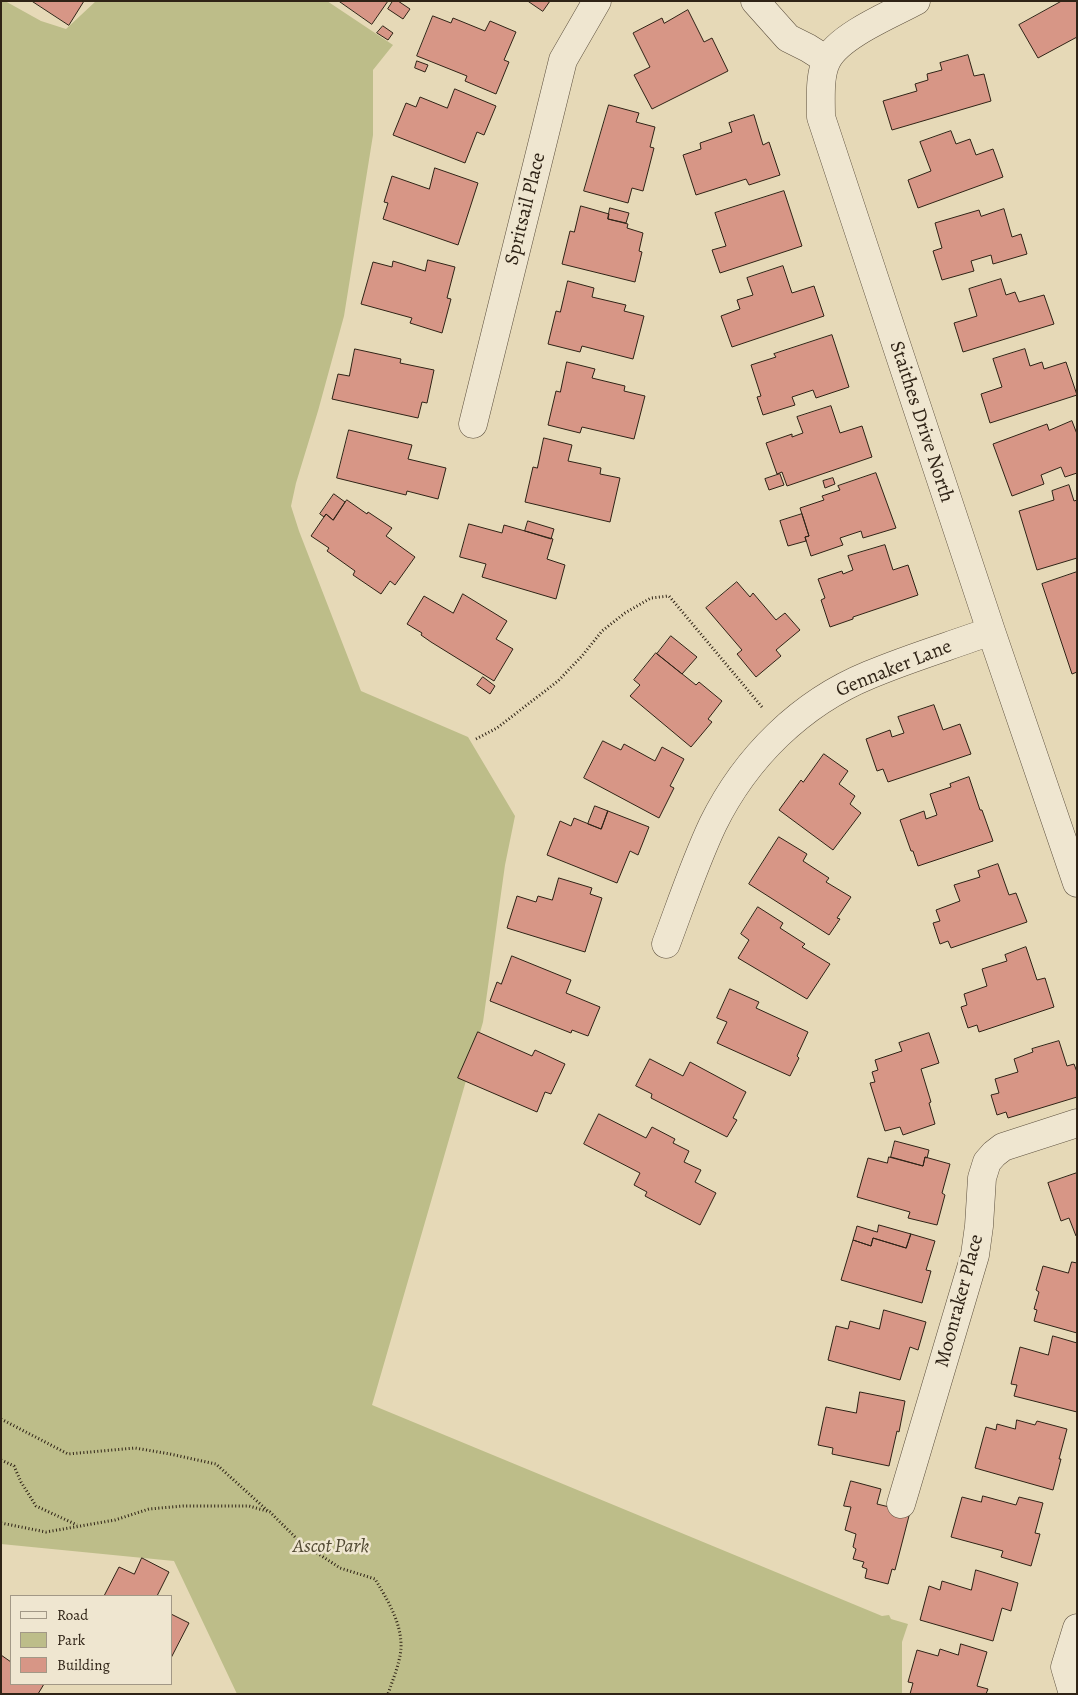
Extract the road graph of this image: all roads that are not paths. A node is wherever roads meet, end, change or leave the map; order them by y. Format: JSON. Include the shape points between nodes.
{"nodes":[{"id":1,"x":597,"y":1,"type":"edge"},
{"id":2,"x":755,"y":1,"type":"edge"},
{"id":3,"x":916,"y":1,"type":"edge"},
{"id":4,"x":827,"y":60,"type":"junction"},
{"id":5,"x":473,"y":424,"type":"dead end"},
{"id":6,"x":991,"y":631,"type":"junction"},
{"id":7,"x":1077,"y":883,"type":"edge"},
{"id":8,"x":666,"y":944,"type":"dead end"},
{"id":9,"x":1077,"y":1123,"type":"edge"},
{"id":10,"x":901,"y":1504,"type":"dead end"},
{"id":11,"x":1077,"y":1628,"type":"edge"},
{"id":12,"x":1073,"y":1694,"type":"edge"}],
"edges":[{"from":1,"to":5,"type":"street","name":"Spritsail Place","via":[[563,60]]},
{"from":2,"to":4,"type":"street","via":[[788,38]]},
{"from":3,"to":4,"type":"street","name":"Staithes Drive North","via":[[841,43]]},
{"from":4,"to":6,"type":"street","name":"Staithes Drive North","via":[[820,88],[821,117]]},
{"from":6,"to":7,"type":"street","name":"Staithes Drive North"},
{"from":6,"to":8,"type":"street","name":"Gennaker Lane","via":[[868,675],[827,696],[769,742],[727,799],[714,823]]},
{"from":9,"to":10,"type":"street","name":"Moonraker Place","via":[[1003,1147],[987,1162],[982,1178],[975,1255]]},
{"from":11,"to":12,"type":"street","via":[[1065,1668]]}]}
